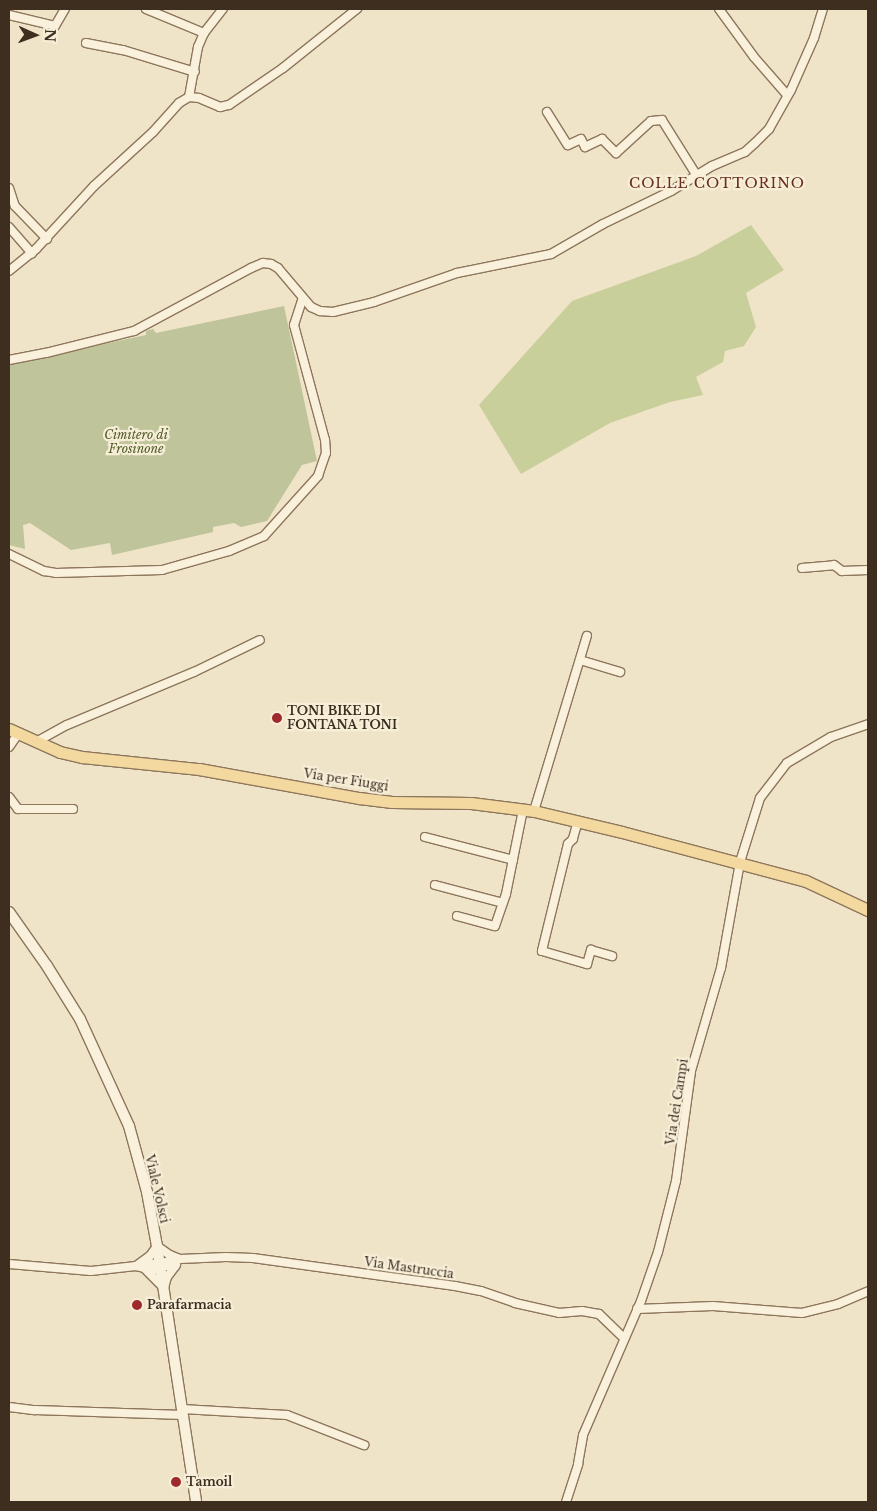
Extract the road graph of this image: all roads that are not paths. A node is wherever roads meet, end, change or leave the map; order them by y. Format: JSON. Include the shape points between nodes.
{"nodes":[{"id":1,"x":65,"y":9,"type":"edge"},
{"id":2,"x":146,"y":9,"type":"edge"},
{"id":3,"x":223,"y":9,"type":"edge"},
{"id":4,"x":357,"y":9,"type":"edge"},
{"id":5,"x":719,"y":9,"type":"edge"},
{"id":6,"x":823,"y":9,"type":"edge"},
{"id":7,"x":9,"y":15,"type":"edge"},
{"id":8,"x":204,"y":33,"type":"junction"},
{"id":9,"x":86,"y":43,"type":"dead end"},
{"id":10,"x":195,"y":72,"type":"junction"},
{"id":11,"x":787,"y":96,"type":"junction"},
{"id":12,"x":190,"y":97,"type":"junction"},
{"id":13,"x":547,"y":112,"type":"dead end"},
{"id":14,"x":697,"y":176,"type":"junction"},
{"id":15,"x":9,"y":188,"type":"edge"},
{"id":16,"x":9,"y":227,"type":"edge"},
{"id":17,"x":47,"y":238,"type":"junction"},
{"id":18,"x":32,"y":253,"type":"junction"},
{"id":19,"x":9,"y":271,"type":"edge"},
{"id":20,"x":303,"y":298,"type":"junction"},
{"id":21,"x":316,"y":309,"type":"junction"},
{"id":22,"x":299,"y":311,"type":"junction"},
{"id":23,"x":9,"y":360,"type":"edge"},
{"id":24,"x":9,"y":554,"type":"edge"},
{"id":25,"x":802,"y":568,"type":"dead end"},
{"id":26,"x":868,"y":570,"type":"edge"},
{"id":27,"x":587,"y":636,"type":"dead end"},
{"id":28,"x":260,"y":640,"type":"dead end"},
{"id":29,"x":580,"y":660,"type":"junction"},
{"id":30,"x":620,"y":672,"type":"dead end"},
{"id":31,"x":868,"y":724,"type":"edge"},
{"id":32,"x":13,"y":731,"type":"edge"},
{"id":33,"x":36,"y":742,"type":"junction"},
{"id":34,"x":9,"y":747,"type":"edge"},
{"id":35,"x":9,"y":797,"type":"edge"},
{"id":36,"x":74,"y":809,"type":"dead end"},
{"id":37,"x":529,"y":811,"type":"junction"},
{"id":38,"x":578,"y":821,"type":"junction"},
{"id":39,"x":425,"y":838,"type":"dead end"},
{"id":40,"x":513,"y":860,"type":"junction"},
{"id":41,"x":740,"y":862,"type":"junction"},
{"id":42,"x":435,"y":885,"type":"dead end"},
{"id":43,"x":503,"y":903,"type":"junction"},
{"id":44,"x":868,"y":910,"type":"edge"},
{"id":45,"x":9,"y":912,"type":"edge"},
{"id":46,"x":457,"y":916,"type":"dead end"},
{"id":47,"x":612,"y":956,"type":"dead end"},
{"id":48,"x":157,"y":1246,"type":"junction"},
{"id":49,"x":176,"y":1262,"type":"junction"},
{"id":50,"x":9,"y":1264,"type":"edge"},
{"id":51,"x":160,"y":1265,"type":"junction"},
{"id":52,"x":141,"y":1266,"type":"junction"},
{"id":53,"x":164,"y":1289,"type":"junction"},
{"id":54,"x":868,"y":1291,"type":"edge"},
{"id":55,"x":638,"y":1309,"type":"junction"},
{"id":56,"x":624,"y":1338,"type":"junction"},
{"id":57,"x":9,"y":1407,"type":"edge"},
{"id":58,"x":182,"y":1412,"type":"junction"},
{"id":59,"x":364,"y":1445,"type":"dead end"},
{"id":60,"x":196,"y":1502,"type":"edge"},
{"id":61,"x":566,"y":1502,"type":"edge"}],
"edges":[{"from":1,"to":7,"type":"street","via":[[55,26]]},
{"from":2,"to":8,"type":"street"},
{"from":3,"to":8,"type":"street"},
{"from":4,"to":12,"type":"street","via":[[284,68],[229,105],[220,107]]},
{"from":5,"to":11,"type":"street"},
{"from":6,"to":11,"type":"street"},
{"from":8,"to":10,"type":"street","via":[[198,47]]},
{"from":9,"to":10,"type":"street","via":[[123,50]]},
{"from":10,"to":12,"type":"street"},
{"from":11,"to":14,"type":"street","via":[[769,129],[756,143]]},
{"from":12,"to":17,"type":"street","via":[[179,103],[153,132],[94,186]]},
{"from":13,"to":14,"type":"street","via":[[568,145],[581,139],[585,147],[602,139],[616,153],[651,121],[662,120]]},
{"from":14,"to":21,"type":"street","via":[[548,256],[456,273],[346,311]]},
{"from":15,"to":17,"type":"street","via":[[15,206]]},
{"from":16,"to":18,"type":"street"},
{"from":17,"to":18,"type":"street"},
{"from":18,"to":19,"type":"street"},
{"from":20,"to":21,"type":"street"},
{"from":20,"to":22,"type":"street"},
{"from":20,"to":23,"type":"street","via":[[278,268],[263,263],[134,331]]},
{"from":21,"to":22,"type":"street"},
{"from":22,"to":24,"type":"street","via":[[294,325],[326,453],[318,476],[264,536],[229,551],[162,570],[56,573],[44,571]]},
{"from":25,"to":26,"type":"street","via":[[834,565],[842,571]]},
{"from":27,"to":29,"type":"street"},
{"from":28,"to":33,"type":"street"},
{"from":29,"to":30,"type":"street"},
{"from":29,"to":37,"type":"street"},
{"from":31,"to":41,"type":"street","name":"Via dei Campi","via":[[831,737],[787,763],[760,798]]},
{"from":32,"to":33,"type":"main road","name":"Via per Fiuggi"},
{"from":32,"to":34,"type":"street"},
{"from":33,"to":37,"type":"main road","name":"Via per Fiuggi","via":[[82,757],[199,769],[359,798],[392,802],[471,803]]},
{"from":35,"to":36,"type":"street","via":[[18,809]]},
{"from":37,"to":38,"type":"main road","name":"Via per Fiuggi"},
{"from":37,"to":40,"type":"street"},
{"from":38,"to":41,"type":"main road","name":"Via per Fiuggi"},
{"from":38,"to":47,"type":"street","via":[[573,839],[568,844],[542,950],[587,964],[592,950]]},
{"from":39,"to":40,"type":"street"},
{"from":40,"to":43,"type":"street"},
{"from":41,"to":44,"type":"main road","name":"Via per Fiuggi","via":[[806,881]]},
{"from":41,"to":55,"type":"street","name":"Via dei Campi","via":[[721,968],[691,1072],[676,1181],[658,1252]]},
{"from":42,"to":43,"type":"street"},
{"from":43,"to":46,"type":"street","via":[[496,926]]},
{"from":45,"to":48,"type":"main road","name":"Viale Volsci","via":[[80,1019],[108,1077],[138,1159]]},
{"from":48,"to":49,"type":"street"},
{"from":48,"to":51,"type":"main road","name":"Viale Volsci"},
{"from":48,"to":52,"type":"street"},
{"from":49,"to":51,"type":"street"},
{"from":49,"to":53,"type":"street"},
{"from":49,"to":56,"type":"street","name":"Via Mastruccia","via":[[253,1258],[455,1286],[559,1313],[582,1311],[599,1314]]},
{"from":50,"to":52,"type":"street","via":[[81,1272]]},
{"from":51,"to":52,"type":"street","via":[[154,1270]]},
{"from":51,"to":53,"type":"main road","name":"Viale Volsci"},
{"from":52,"to":53,"type":"street"},
{"from":53,"to":58,"type":"main road","name":"Viale Volsci"},
{"from":54,"to":55,"type":"street","via":[[838,1304],[802,1313],[713,1306]]},
{"from":55,"to":56,"type":"street","name":"Via dei Campi"},
{"from":56,"to":61,"type":"street","name":"Via dei Campi","via":[[583,1435]]},
{"from":57,"to":58,"type":"street"},
{"from":58,"to":59,"type":"street","via":[[287,1415]]},
{"from":58,"to":60,"type":"main road","name":"Viale Volsci"}]}
